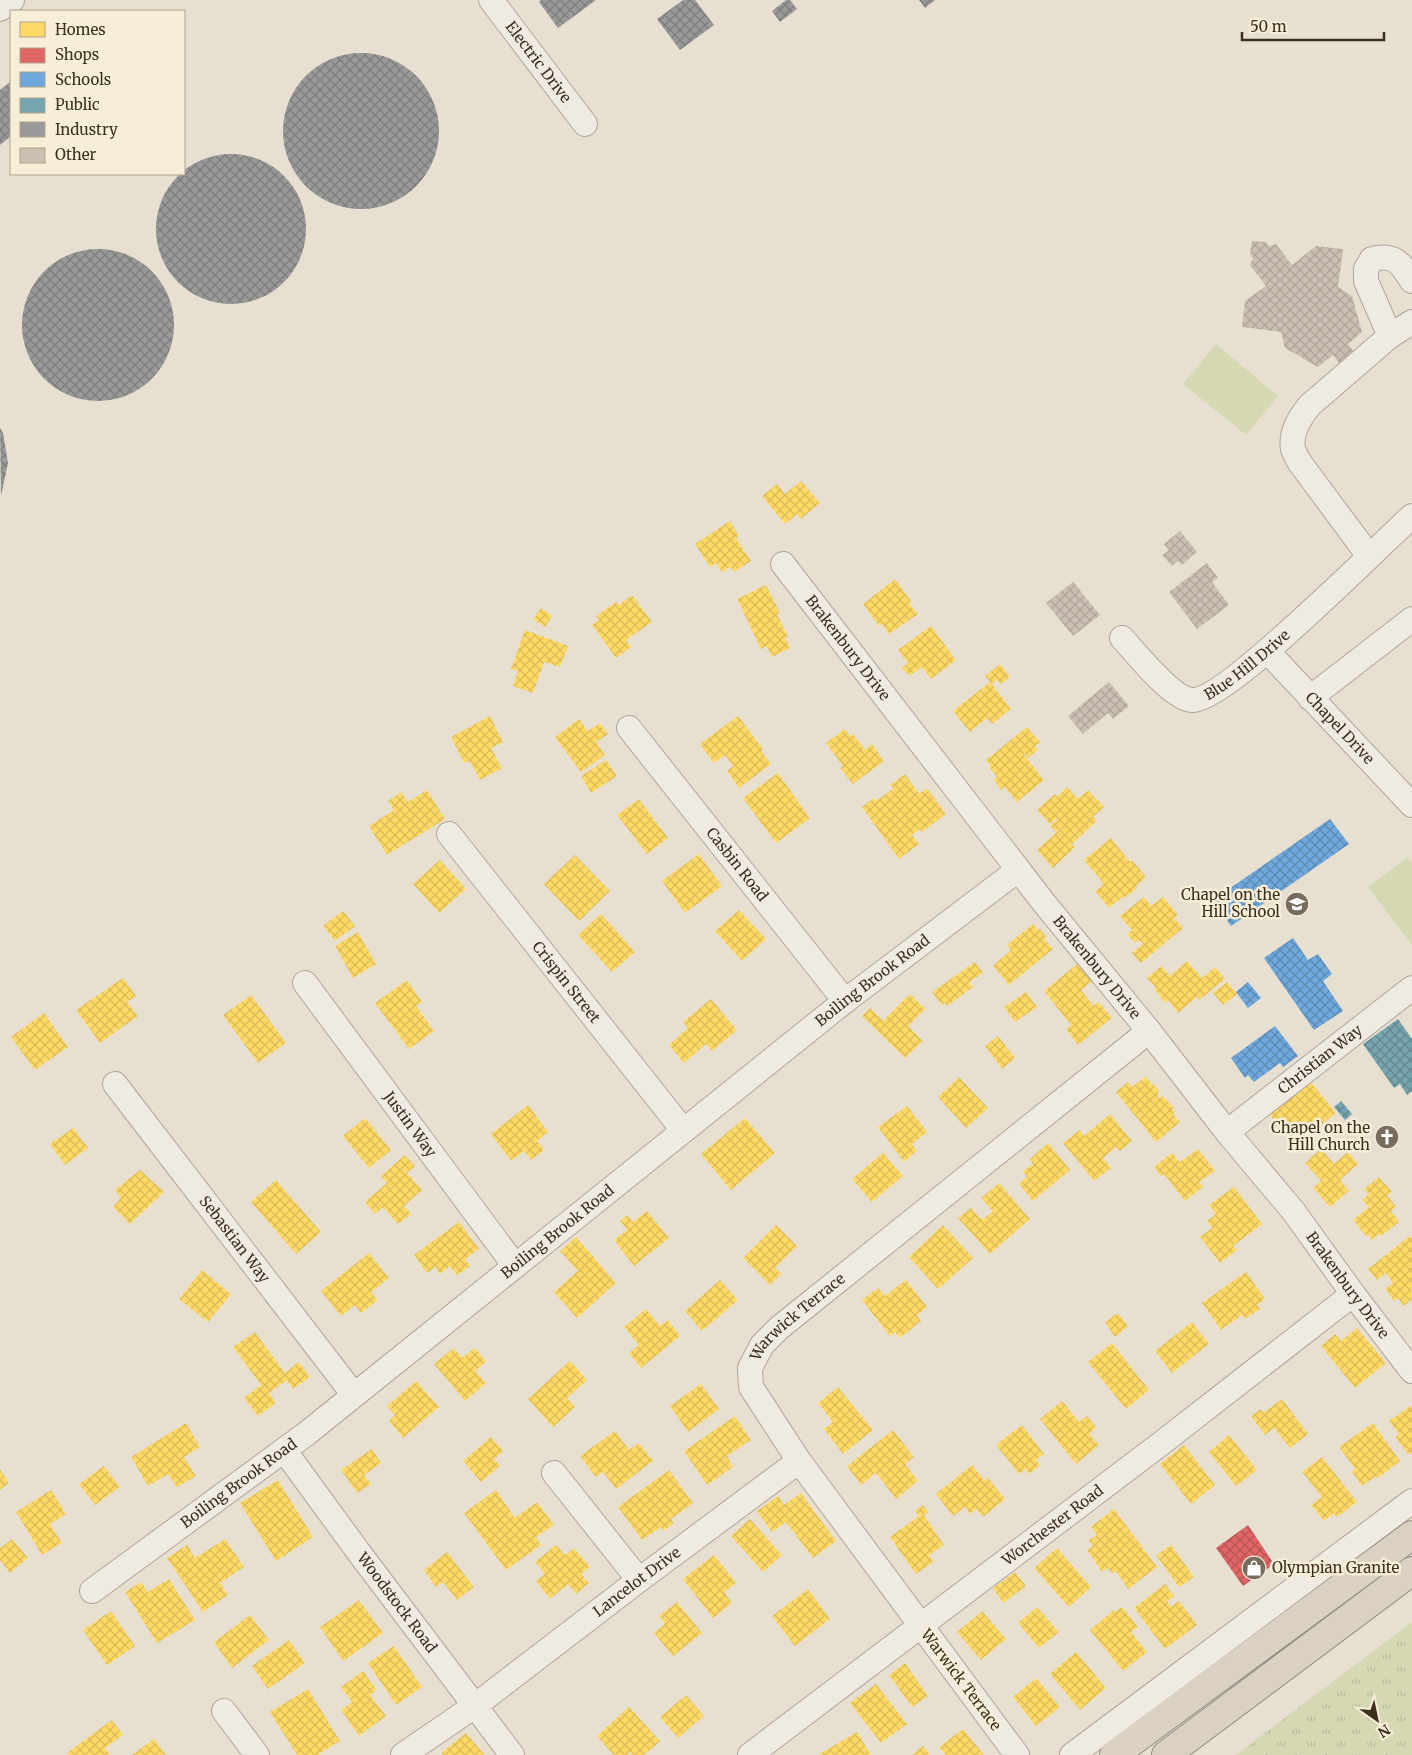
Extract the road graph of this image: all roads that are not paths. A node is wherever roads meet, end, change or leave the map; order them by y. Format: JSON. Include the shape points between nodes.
{"nodes":[{"id":1,"x":12,"y":0,"type":"edge"},
{"id":2,"x":491,"y":0,"type":"edge"},
{"id":3,"x":0,"y":9,"type":"edge"},
{"id":4,"x":585,"y":124,"type":"dead end"},
{"id":5,"x":1412,"y":281,"type":"edge"},
{"id":6,"x":1412,"y":322,"type":"edge"},
{"id":7,"x":1390,"y":336,"type":"junction"},
{"id":8,"x":1412,"y":516,"type":"edge"},
{"id":9,"x":1369,"y":556,"type":"junction"},
{"id":10,"x":783,"y":564,"type":"dead end"},
{"id":11,"x":1412,"y":619,"type":"edge"},
{"id":12,"x":1122,"y":638,"type":"dead end"},
{"id":13,"x":1267,"y":651,"type":"junction"},
{"id":14,"x":1310,"y":698,"type":"junction"},
{"id":15,"x":629,"y":728,"type":"dead end"},
{"id":16,"x":1412,"y":806,"type":"edge"},
{"id":17,"x":449,"y":834,"type":"dead end"},
{"id":18,"x":1018,"y":870,"type":"junction"},
{"id":19,"x":305,"y":983,"type":"dead end"},
{"id":20,"x":1412,"y":988,"type":"edge"},
{"id":21,"x":845,"y":1001,"type":"junction"},
{"id":22,"x":1148,"y":1031,"type":"junction"},
{"id":23,"x":115,"y":1084,"type":"dead end"},
{"id":24,"x":683,"y":1130,"type":"junction"},
{"id":25,"x":1227,"y":1132,"type":"junction"},
{"id":26,"x":515,"y":1266,"type":"junction"},
{"id":27,"x":1353,"y":1294,"type":"junction"},
{"id":28,"x":1412,"y":1371,"type":"edge"},
{"id":29,"x":354,"y":1395,"type":"junction"},
{"id":30,"x":284,"y":1450,"type":"junction"},
{"id":31,"x":800,"y":1461,"type":"junction"},
{"id":32,"x":554,"y":1473,"type":"dead end"},
{"id":33,"x":1412,"y":1502,"type":"edge"},
{"id":34,"x":1412,"y":1535,"type":"edge"},
{"id":35,"x":1412,"y":1571,"type":"edge"},
{"id":36,"x":639,"y":1580,"type":"junction"},
{"id":37,"x":92,"y":1591,"type":"dead end"},
{"id":38,"x":920,"y":1625,"type":"junction"},
{"id":39,"x":476,"y":1705,"type":"junction"},
{"id":40,"x":224,"y":1711,"type":"dead end"},
{"id":41,"x":257,"y":1755,"type":"edge"},
{"id":42,"x":403,"y":1755,"type":"edge"},
{"id":43,"x":512,"y":1755,"type":"edge"},
{"id":44,"x":750,"y":1755,"type":"edge"},
{"id":45,"x":1017,"y":1755,"type":"edge"},
{"id":46,"x":1072,"y":1755,"type":"edge"},
{"id":47,"x":1114,"y":1755,"type":"edge"},
{"id":48,"x":1166,"y":1755,"type":"edge"}],
"edges":[{"from":1,"to":3,"type":"street"},
{"from":2,"to":4,"type":"street","name":"Electric Drive"},
{"from":5,"to":7,"type":"street","via":[[1392,257],[1372,259],[1366,269],[1366,281]]},
{"from":6,"to":7,"type":"street"},
{"from":7,"to":9,"type":"street","via":[[1310,406],[1294,433],[1293,448],[1300,463]]},
{"from":8,"to":9,"type":"street","name":"Blue Hill Drive"},
{"from":9,"to":13,"type":"street","name":"Blue Hill Drive"},
{"from":10,"to":18,"type":"street","name":"Brakenbury Drive"},
{"from":11,"to":14,"type":"street"},
{"from":12,"to":13,"type":"street","name":"Blue Hill Drive","via":[[1168,688],[1180,697],[1192,700],[1204,698],[1217,690]]},
{"from":13,"to":14,"type":"street","name":"Chapel Drive"},
{"from":14,"to":16,"type":"street","name":"Chapel Drive"},
{"from":15,"to":21,"type":"street","name":"Casbin Road"},
{"from":17,"to":24,"type":"street","name":"Crispin Street"},
{"from":18,"to":21,"type":"street","name":"Boiling Brook Road"},
{"from":18,"to":22,"type":"street","name":"Brakenbury Drive"},
{"from":19,"to":26,"type":"street","name":"Justin Way"},
{"from":20,"to":25,"type":"street","name":"Christian Way"},
{"from":21,"to":24,"type":"street","name":"Boiling Brook Road"},
{"from":22,"to":25,"type":"street","name":"Brakenbury Drive"},
{"from":22,"to":31,"type":"street","name":"Warwick Terrace","via":[[762,1345],[750,1368],[751,1387]]},
{"from":23,"to":29,"type":"street","name":"Sebastian Way"},
{"from":24,"to":26,"type":"street","name":"Boiling Brook Road"},
{"from":25,"to":27,"type":"street","name":"Brakenbury Drive","via":[[1294,1212]]},
{"from":26,"to":29,"type":"street","name":"Boiling Brook Road"},
{"from":27,"to":28,"type":"street","name":"Brakenbury Drive"},
{"from":27,"to":38,"type":"street","name":"Worchester Road"},
{"from":29,"to":30,"type":"street","name":"Boiling Brook Road"},
{"from":30,"to":37,"type":"street","name":"Boiling Brook Road"},
{"from":30,"to":39,"type":"street","name":"Woodstock Road"},
{"from":31,"to":36,"type":"street","name":"Lancelot Drive"},
{"from":31,"to":38,"type":"street","name":"Warwick Terrace"},
{"from":32,"to":36,"type":"street"},
{"from":33,"to":46,"type":"street"},
{"from":34,"to":47,"type":"highway"},
{"from":35,"to":48,"type":"highway"},
{"from":36,"to":39,"type":"street","name":"Lancelot Drive"},
{"from":38,"to":44,"type":"street","name":"Worchester Road"},
{"from":38,"to":45,"type":"street","name":"Warwick Terrace"},
{"from":39,"to":42,"type":"street","name":"Lancelot Drive"},
{"from":39,"to":43,"type":"street","name":"Woodstock Road"},
{"from":40,"to":41,"type":"street"}]}
